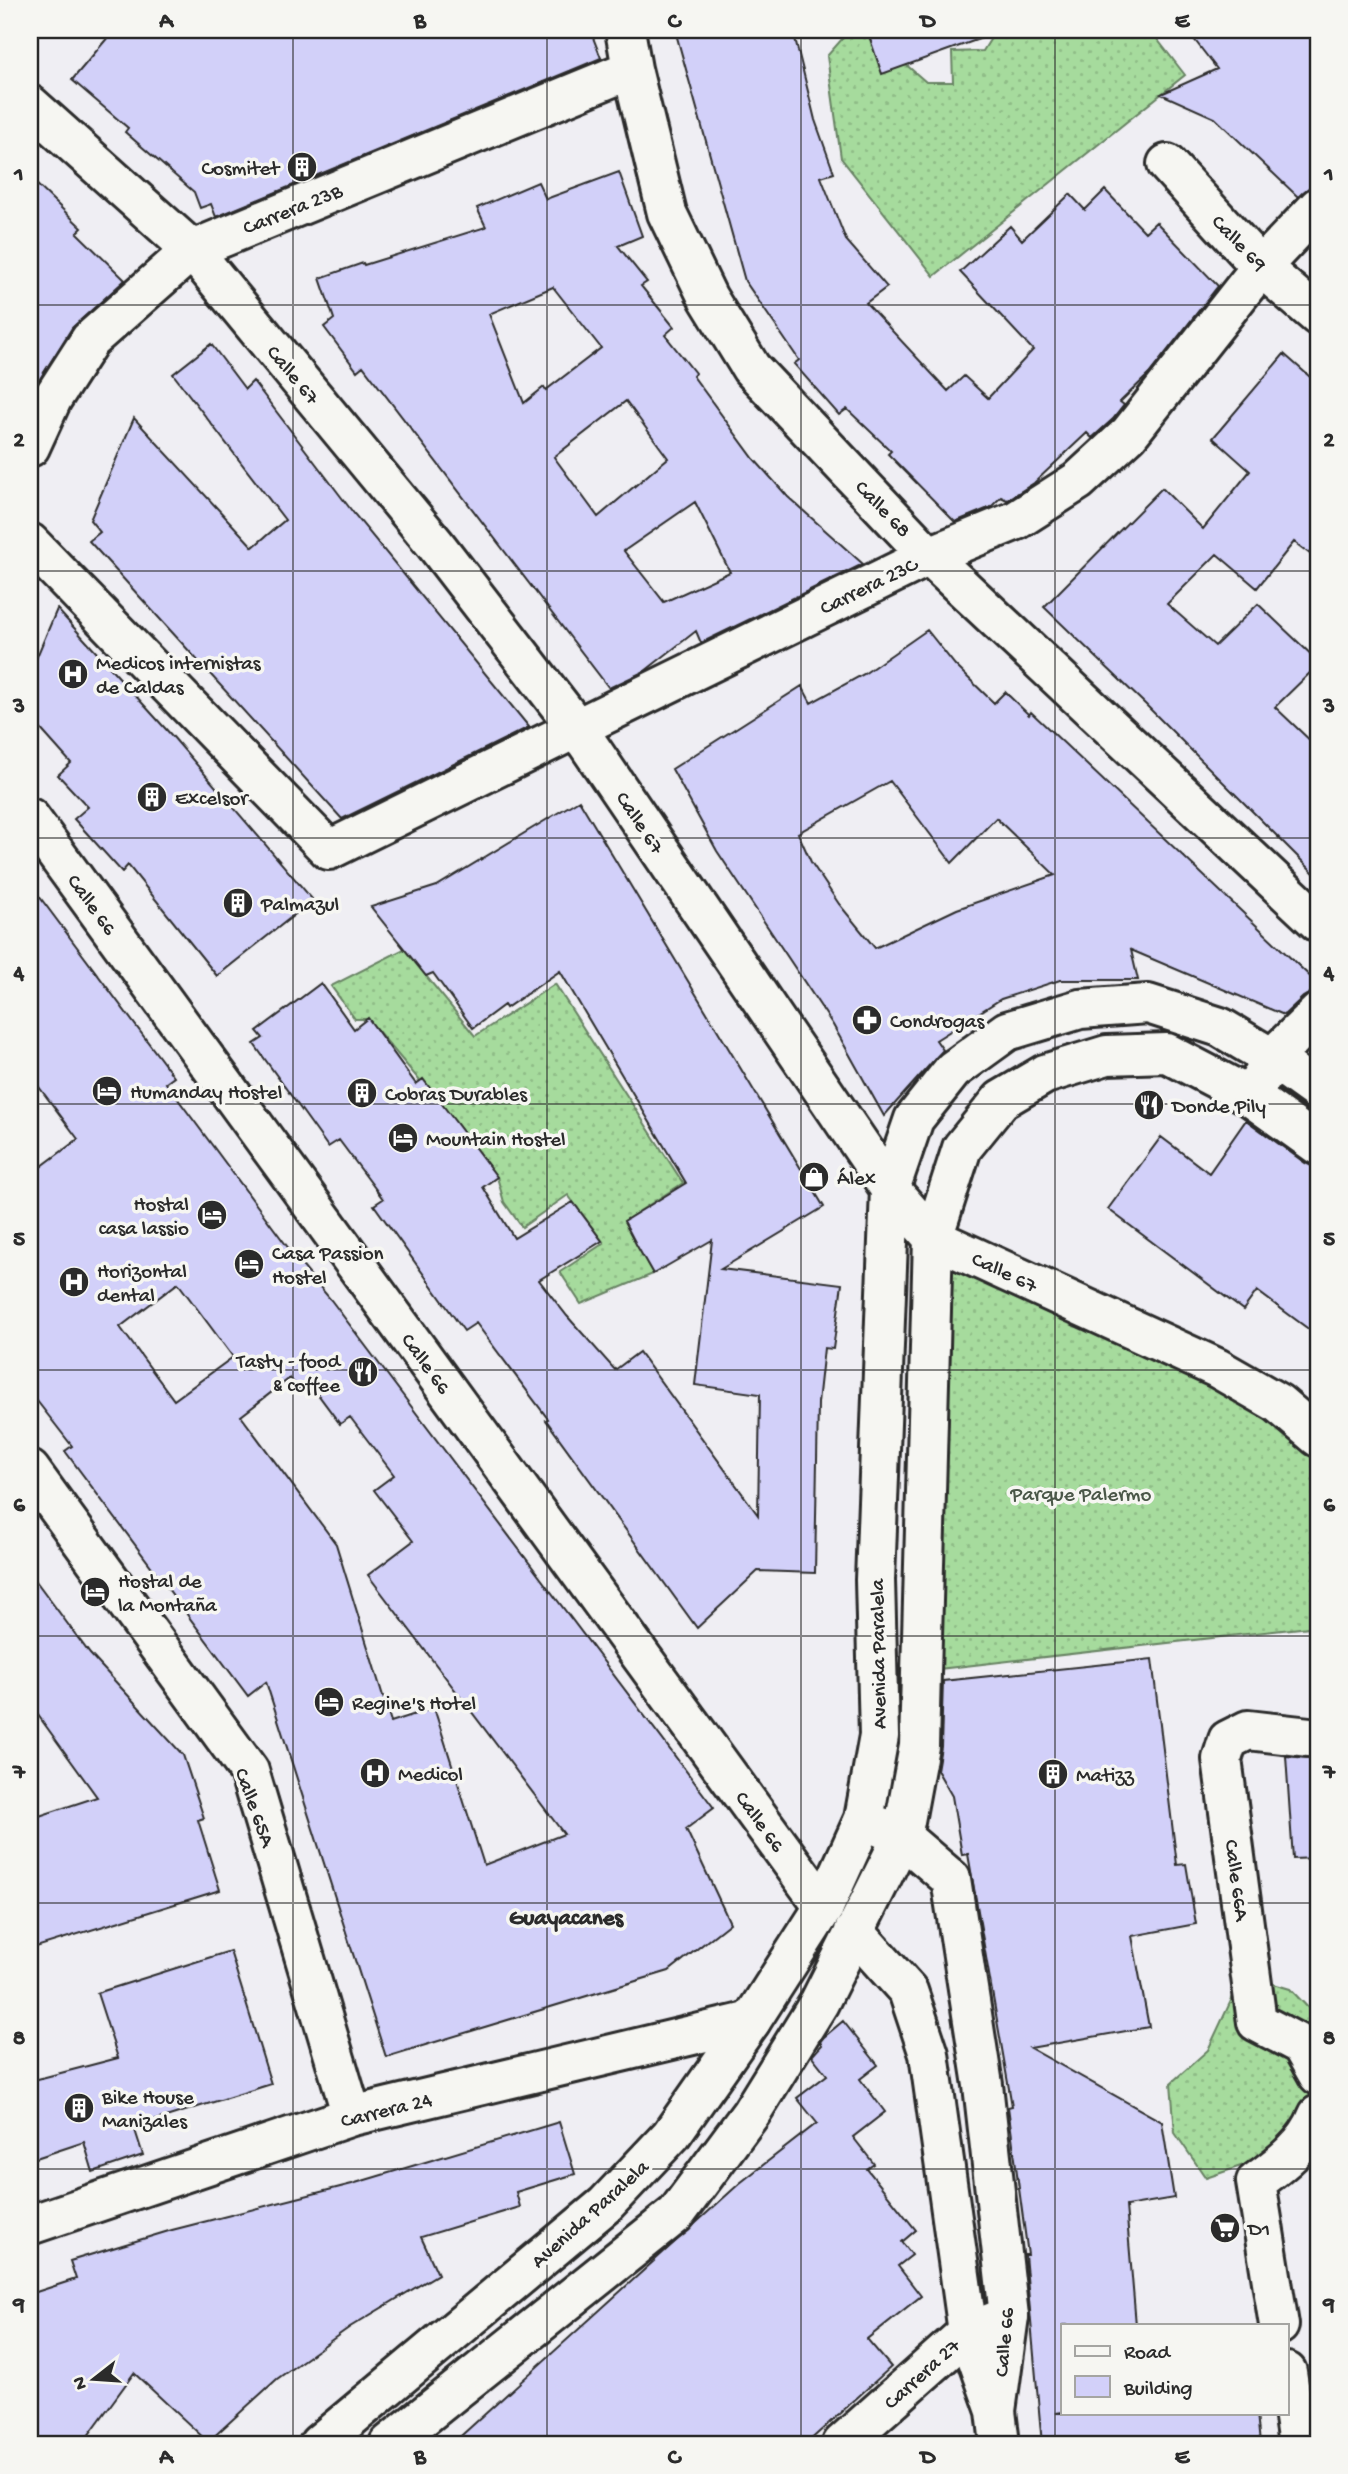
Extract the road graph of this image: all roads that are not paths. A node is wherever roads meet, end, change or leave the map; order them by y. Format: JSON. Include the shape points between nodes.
{"nodes":[{"id":1,"x":625,"y":30,"type":"edge"},
{"id":2,"x":632,"y":69,"type":"junction"},
{"id":3,"x":30,"y":105,"type":"edge"},
{"id":4,"x":1167,"y":164,"type":"dead end"},
{"id":5,"x":1318,"y":207,"type":"edge"},
{"id":6,"x":192,"y":250,"type":"junction"},
{"id":7,"x":1261,"y":267,"type":"junction"},
{"id":8,"x":1318,"y":316,"type":"edge"},
{"id":9,"x":30,"y":447,"type":"edge"},
{"id":10,"x":30,"y":543,"type":"edge"},
{"id":11,"x":929,"y":556,"type":"junction"},
{"id":12,"x":577,"y":728,"type":"junction"},
{"id":13,"x":30,"y":818,"type":"edge"},
{"id":14,"x":1318,"y":922,"type":"edge"},
{"id":15,"x":1318,"y":1013,"type":"edge"},
{"id":16,"x":1272,"y":1058,"type":"junction"},
{"id":17,"x":1318,"y":1091,"type":"edge"},
{"id":18,"x":1251,"y":1097,"type":"junction"},
{"id":19,"x":1318,"y":1145,"type":"edge"},
{"id":20,"x":890,"y":1189,"type":"junction"},
{"id":21,"x":933,"y":1238,"type":"junction"},
{"id":22,"x":1318,"y":1437,"type":"edge"},
{"id":23,"x":30,"y":1470,"type":"edge"},
{"id":24,"x":1318,"y":1738,"type":"edge"},
{"id":25,"x":864,"y":1819,"type":"junction"},
{"id":26,"x":902,"y":1837,"type":"junction"},
{"id":27,"x":824,"y":1907,"type":"junction"},
{"id":28,"x":854,"y":1931,"type":"junction"},
{"id":29,"x":751,"y":2021,"type":"junction"},
{"id":30,"x":1318,"y":2075,"type":"edge"},
{"id":31,"x":1318,"y":2115,"type":"edge"},
{"id":32,"x":352,"y":2116,"type":"junction"},
{"id":33,"x":30,"y":2225,"type":"edge"},
{"id":34,"x":1009,"y":2316,"type":"junction"},
{"id":35,"x":1279,"y":2324,"type":"edge"},
{"id":36,"x":968,"y":2332,"type":"junction"},
{"id":37,"x":1288,"y":2379,"type":"edge"},
{"id":38,"x":998,"y":2428,"type":"edge"},
{"id":39,"x":319,"y":2444,"type":"edge"},
{"id":40,"x":389,"y":2444,"type":"edge"},
{"id":41,"x":842,"y":2444,"type":"edge"},
{"id":42,"x":1298,"y":2444,"type":"edge"}],
"edges":[{"from":1,"to":2,"type":"street","name":"Calle 68"},
{"from":2,"to":6,"type":"street","name":"Carrera 23B"},
{"from":2,"to":11,"type":"street","name":"Calle 68","via":[[667,213],[708,298],[751,368]]},
{"from":3,"to":6,"type":"street","name":"Calle 67"},
{"from":4,"to":7,"type":"street","name":"Calle 69"},
{"from":5,"to":7,"type":"street","name":"Carrera 23C"},
{"from":6,"to":9,"type":"street","name":"Carrera 23B","via":[[90,340],[51,399]]},
{"from":6,"to":12,"type":"street","name":"Calle 67","via":[[435,544]]},
{"from":7,"to":8,"type":"street","name":"Calle 69"},
{"from":7,"to":11,"type":"street","name":"Carrera 23C","via":[[1129,434],[1078,481],[1017,520]]},
{"from":10,"to":12,"type":"street","name":"Carrera 23C","via":[[329,849]]},
{"from":11,"to":12,"type":"street","name":"Carrera 23C"},
{"from":11,"to":14,"type":"street","name":"Calle 68"},
{"from":12,"to":20,"type":"street","name":"Calle 67"},
{"from":13,"to":27,"type":"street","name":"Calle 66"},
{"from":15,"to":16,"type":"street"},
{"from":16,"to":17,"type":"street","name":"Avenida Paralela"},
{"from":16,"to":18,"type":"street"},
{"from":16,"to":20,"type":"street","name":"Avenida Paralela","via":[[1220,1027],[1148,1004],[1080,1010],[1007,1031],[953,1070],[914,1119]]},
{"from":18,"to":19,"type":"street","name":"Avenida Paralela"},
{"from":18,"to":21,"type":"street","name":"Avenida Paralela","via":[[1167,1053],[1107,1055],[1045,1074],[1001,1100],[962,1148]]},
{"from":20,"to":21,"type":"street","name":"Calle 67"},
{"from":20,"to":25,"type":"street","name":"Avenida Paralela","via":[[875,1580],[878,1735]]},
{"from":21,"to":22,"type":"street","name":"Calle 67","via":[[1217,1368],[1278,1403]]},
{"from":21,"to":26,"type":"street","name":"Avenida Paralela","via":[[919,1746]]},
{"from":23,"to":32,"type":"street","name":"Calle 65A","via":[[249,1771]]},
{"from":24,"to":30,"type":"street","name":"Calle 66A","via":[[1248,1730],[1228,1740],[1222,1759],[1257,2022],[1301,2045]]},
{"from":25,"to":26,"type":"street","name":"Calle 66"},
{"from":25,"to":27,"type":"street","name":"Avenida Paralela"},
{"from":26,"to":28,"type":"street","name":"Avenida Paralela"},
{"from":26,"to":34,"type":"street","name":"Calle 66","via":[[951,1879],[983,2085]]},
{"from":27,"to":29,"type":"street","name":"Avenida Paralela"},
{"from":28,"to":36,"type":"street","name":"Calle 66","via":[[908,1991],[929,2054]]},
{"from":28,"to":40,"type":"street","name":"Avenida Paralela","via":[[819,2003],[751,2113],[676,2214]]},
{"from":29,"to":32,"type":"street","name":"Carrera 24"},
{"from":29,"to":39,"type":"street","name":"Avenida Paralela","via":[[671,2135],[605,2204]]},
{"from":31,"to":35,"type":"street","via":[[1314,2127],[1288,2158],[1256,2182]]},
{"from":32,"to":33,"type":"street","name":"Carrera 24"},
{"from":34,"to":36,"type":"street","name":"Carrera 27"},
{"from":34,"to":38,"type":"street","name":"Calle 66"},
{"from":36,"to":38,"type":"street","name":"Calle 66"},
{"from":36,"to":41,"type":"street","name":"Carrera 27"},
{"from":37,"to":42,"type":"street"}]}
